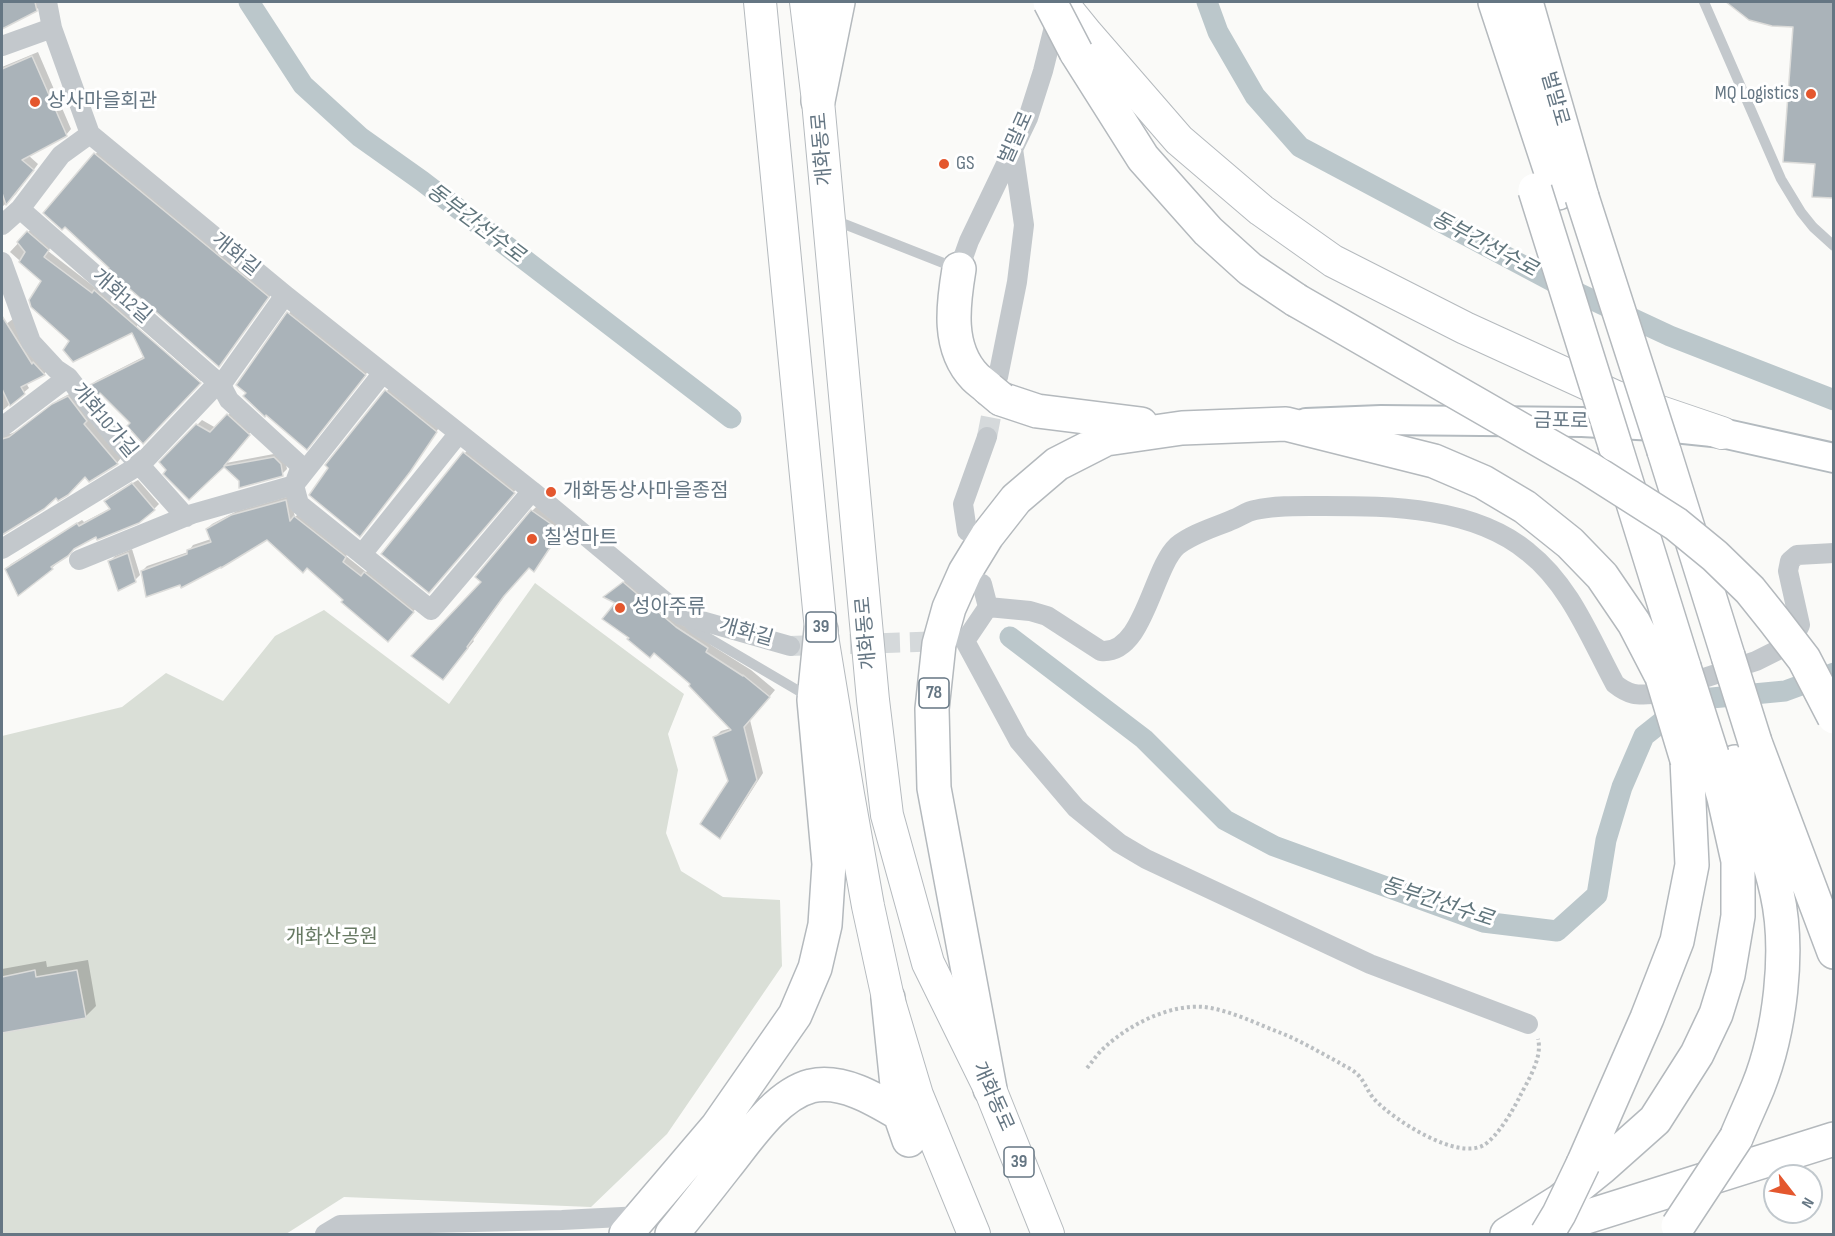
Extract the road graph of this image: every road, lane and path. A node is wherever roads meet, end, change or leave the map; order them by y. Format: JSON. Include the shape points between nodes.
{"nodes":[{"id":1,"x":47,"y":2,"type":"edge"},
{"id":2,"x":760,"y":2,"type":"edge"},
{"id":3,"x":806,"y":2,"type":"edge"},
{"id":4,"x":838,"y":2,"type":"edge"},
{"id":5,"x":1050,"y":2,"type":"edge"},
{"id":6,"x":1060,"y":2,"type":"edge"},
{"id":7,"x":1704,"y":2,"type":"edge"},
{"id":8,"x":1507,"y":7,"type":"edge"},
{"id":9,"x":52,"y":28,"type":"junction"},
{"id":10,"x":1082,"y":43,"type":"junction"},
{"id":11,"x":2,"y":46,"type":"edge"},
{"id":12,"x":818,"y":101,"type":"junction"},
{"id":13,"x":90,"y":134,"type":"junction"},
{"id":14,"x":1013,"y":149,"type":"junction"},
{"id":15,"x":20,"y":209,"type":"junction"},
{"id":16,"x":829,"y":218,"type":"junction"},
{"id":17,"x":2,"y":225,"type":"edge"},
{"id":18,"x":1833,"y":246,"type":"edge"},
{"id":19,"x":2,"y":262,"type":"edge"},
{"id":20,"x":960,"y":269,"type":"junction"},
{"id":21,"x":285,"y":295,"type":"junction"},
{"id":22,"x":8,"y":302,"type":"edge"},
{"id":23,"x":382,"y":374,"type":"junction"},
{"id":24,"x":68,"y":377,"type":"junction"},
{"id":25,"x":221,"y":385,"type":"junction"},
{"id":26,"x":996,"y":388,"type":"junction"},
{"id":27,"x":1286,"y":424,"type":"junction"},
{"id":28,"x":2,"y":427,"type":"edge"},
{"id":29,"x":1182,"y":428,"type":"junction"},
{"id":30,"x":459,"y":433,"type":"junction"},
{"id":31,"x":1722,"y":433,"type":"junction"},
{"id":32,"x":987,"y":437,"type":"tunnel mouth"},
{"id":33,"x":1639,"y":448,"type":"junction"},
{"id":34,"x":1833,"y":458,"type":"edge"},
{"id":35,"x":141,"y":464,"type":"junction"},
{"id":36,"x":294,"y":485,"type":"junction"},
{"id":37,"x":532,"y":491,"type":"junction"},
{"id":38,"x":186,"y":517,"type":"junction"},
{"id":39,"x":967,"y":531,"type":"dead end"},
{"id":40,"x":2,"y":549,"type":"edge"},
{"id":41,"x":362,"y":554,"type":"junction"},
{"id":42,"x":1833,"y":554,"type":"edge"},
{"id":43,"x":79,"y":560,"type":"dead end"},
{"id":44,"x":982,"y":584,"type":"dead end"},
{"id":45,"x":988,"y":607,"type":"junction"},
{"id":46,"x":681,"y":615,"type":"junction"},
{"id":47,"x":821,"y":630,"type":"junction"},
{"id":48,"x":790,"y":646,"type":"tunnel mouth"},
{"id":49,"x":1694,"y":666,"type":"junction"},
{"id":50,"x":814,"y":700,"type":"junction"},
{"id":51,"x":1833,"y":717,"type":"edge"},
{"id":52,"x":1721,"y":751,"type":"junction"},
{"id":53,"x":1833,"y":952,"type":"edge"},
{"id":54,"x":888,"y":998,"type":"junction"},
{"id":55,"x":1528,"y":1024,"type":"joint"},
{"id":56,"x":1087,"y":1068,"type":"dead end"},
{"id":57,"x":990,"y":1089,"type":"junction"},
{"id":58,"x":1833,"y":1139,"type":"edge"},
{"id":59,"x":634,"y":1225,"type":"edge"},
{"id":60,"x":564,"y":1227,"type":"edge"},
{"id":61,"x":1674,"y":1230,"type":"edge"},
{"id":62,"x":325,"y":1234,"type":"edge"},
{"id":63,"x":672,"y":1234,"type":"edge"},
{"id":64,"x":974,"y":1234,"type":"edge"},
{"id":65,"x":1048,"y":1234,"type":"edge"},
{"id":66,"x":1507,"y":1234,"type":"edge"},
{"id":67,"x":1529,"y":1234,"type":"edge"},
{"id":68,"x":1547,"y":1234,"type":"edge"}],
"edges":[{"from":1,"to":9,"type":"street"},
{"from":2,"to":47,"type":"main road","number":"39"},
{"from":3,"to":12,"type":"main road","name":"개화동로","number":"39"},
{"from":4,"to":12,"type":"highway"},
{"from":5,"to":10,"type":"highway","bridge":true},
{"from":6,"to":10,"type":"main road"},
{"from":6,"to":14,"type":"street","name":"벌말로","via":[[1028,118]]},
{"from":7,"to":18,"type":"lane","via":[[1781,179],[1801,212]]},
{"from":8,"to":33,"type":"highway","name":"벌말로","via":[[1558,193]]},
{"from":9,"to":11,"type":"street"},
{"from":9,"to":13,"type":"street"},
{"from":10,"to":31,"type":"main road","via":[[1179,140],[1261,210],[1333,261],[1616,397]]},
{"from":10,"to":51,"type":"highway","bridge":true,"via":[[1143,158],[1208,231],[1250,269],[1676,524],[1750,590],[1804,659]]},
{"from":12,"to":16,"type":"main road","name":"개화동로","number":"39"},
{"from":13,"to":15,"type":"street","via":[[61,155]]},
{"from":13,"to":21,"type":"street","name":"개화길"},
{"from":14,"to":20,"type":"street","name":"벌말로","via":[[969,241]]},
{"from":14,"to":26,"type":"street","via":[[1024,225]]},
{"from":15,"to":17,"type":"street"},
{"from":15,"to":25,"type":"street","name":"개화12길"},
{"from":16,"to":20,"type":"lane"},
{"from":16,"to":57,"type":"main road","name":"개화동로","number":"39","via":[[887,815],[928,963]]},
{"from":19,"to":22,"type":"street","name":"개화10가길"},
{"from":20,"to":26,"type":"highway","via":[[954,299],[959,352],[974,376]]},
{"from":21,"to":23,"type":"street","name":"개화길"},
{"from":21,"to":25,"type":"street"},
{"from":22,"to":24,"type":"street","name":"개화10가길","via":[[31,342]]},
{"from":23,"to":30,"type":"street","name":"개화길"},
{"from":23,"to":36,"type":"street"},
{"from":24,"to":28,"type":"street","name":"개화10가길"},
{"from":24,"to":35,"type":"street","name":"개화10가길"},
{"from":25,"to":35,"type":"street","via":[[217,384]]},
{"from":25,"to":36,"type":"street","name":"개화12길","via":[[229,400],[301,466]]},
{"from":26,"to":29,"type":"highway","via":[[1037,411]]},
{"from":27,"to":29,"type":"highway","number":"78"},
{"from":27,"to":31,"type":"main road","name":"금포로","number":"78","via":[[1381,420],[1582,422]]},
{"from":27,"to":49,"type":"highway","via":[[1434,461],[1483,482],[1525,507],[1570,543],[1602,576],[1634,623]]},
{"from":29,"to":57,"type":"highway","number":"78","via":[[1106,439],[1057,464],[1016,499],[987,536],[949,608],[939,644],[933,698],[934,788]]},
{"from":30,"to":37,"type":"street","name":"개화길"},
{"from":30,"to":41,"type":"street"},
{"from":31,"to":34,"type":"main road","name":"금포로","number":"78"},
{"from":32,"to":39,"type":"street","via":[[963,504]]},
{"from":33,"to":49,"type":"highway"},
{"from":33,"to":49,"type":"highway"},
{"from":35,"to":38,"type":"street"},
{"from":35,"to":40,"type":"street"},
{"from":36,"to":38,"type":"street"},
{"from":36,"to":41,"type":"street","name":"개화12길","via":[[299,504]]},
{"from":37,"to":41,"type":"street","name":"개화12길","via":[[430,610]]},
{"from":37,"to":46,"type":"street","name":"개화길"},
{"from":38,"to":43,"type":"street"},
{"from":42,"to":45,"type":"street","via":[[1797,555],[1790,561],[1788,571],[1800,625],[1786,646],[1756,661],[1643,695],[1624,691],[1615,684],[1561,585],[1528,552],[1471,521],[1399,509],[1293,506],[1255,510],[1192,537],[1177,546],[1168,558],[1136,628],[1119,648],[1110,651],[1101,651],[1047,616]]},
{"from":44,"to":45,"type":"street"},
{"from":45,"to":55,"type":"street","via":[[965,641],[1019,741],[1076,808],[1119,843],[1155,864],[1370,964]]},
{"from":46,"to":48,"type":"street","name":"개화길"},
{"from":46,"to":50,"type":"lane","via":[[695,630]]},
{"from":47,"to":50,"type":"highway"},
{"from":47,"to":54,"type":"main road","number":"39","via":[[868,906]]},
{"from":49,"to":52,"type":"highway","bridge":true},
{"from":49,"to":52,"type":"highway","bridge":true},
{"from":50,"to":59,"type":"highway","via":[[829,864],[825,925],[815,968],[795,1015],[717,1127]]},
{"from":52,"to":53,"type":"highway"},
{"from":52,"to":61,"type":"highway","bridge":true,"via":[[1762,843],[1777,894],[1782,936],[1781,984],[1776,1027],[1759,1086],[1736,1138]]},
{"from":52,"to":66,"type":"highway","via":[[1724,798],[1738,861],[1738,916],[1728,975],[1716,1014],[1697,1054],[1655,1120],[1560,1201]]},
{"from":52,"to":68,"type":"highway","bridge":true,"via":[[1677,941],[1583,1164]]},
{"from":54,"to":63,"type":"highway","via":[[904,1127],[875,1099],[837,1085],[811,1086],[767,1114]]},
{"from":54,"to":64,"type":"main road","number":"39","via":[[918,1095]]},
{"from":55,"to":56,"type":"path","via":[[1540,1045],[1537,1060],[1514,1108],[1498,1131],[1477,1148],[1453,1148],[1427,1137],[1375,1100],[1357,1073],[1299,1040],[1204,1007],[1149,1018],[1104,1047]]},
{"from":57,"to":65,"type":"main road","name":"개화동로","number":"39"},
{"from":58,"to":67,"type":"highway"},
{"from":59,"to":60,"type":"street"},
{"from":60,"to":62,"type":"street","via":[[340,1226]]}]}
